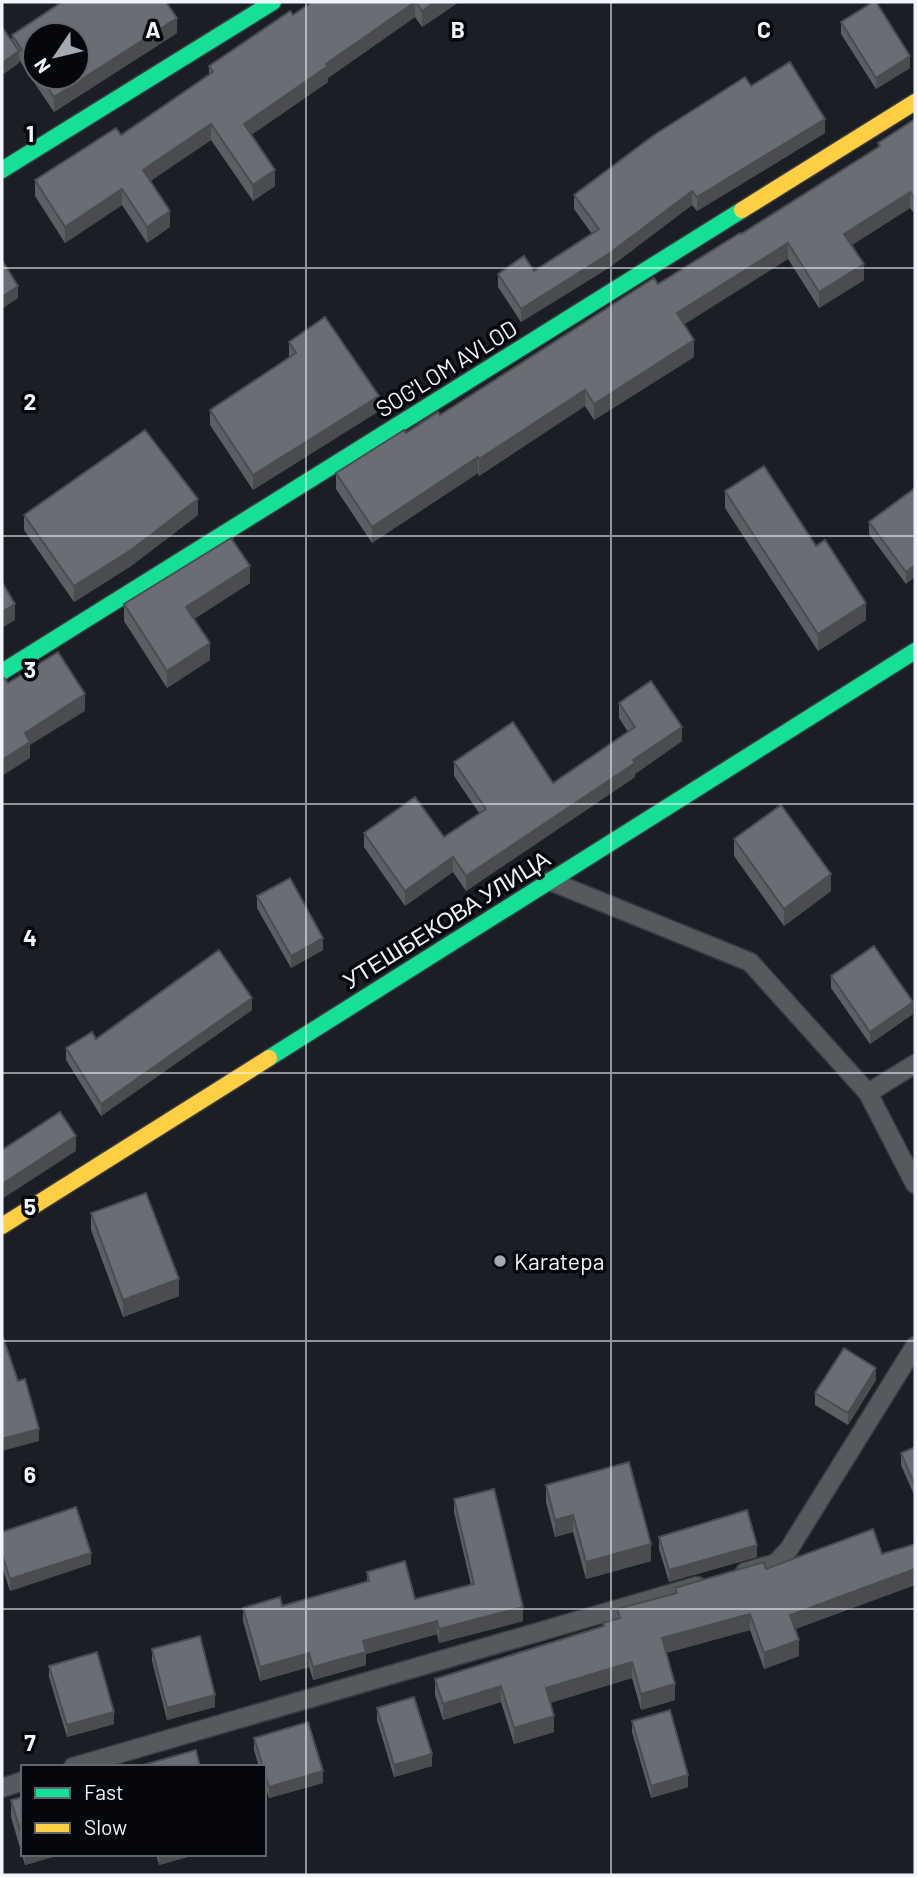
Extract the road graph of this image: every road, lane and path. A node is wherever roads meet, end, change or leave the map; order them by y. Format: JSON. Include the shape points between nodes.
{"nodes":[{"id":1,"x":273,"y":2,"type":"edge"},
{"id":2,"x":915,"y":102,"type":"edge"},
{"id":3,"x":2,"y":170,"type":"edge"},
{"id":4,"x":915,"y":651,"type":"edge"},
{"id":5,"x":2,"y":672,"type":"edge"},
{"id":6,"x":550,"y":881,"type":"junction"},
{"id":7,"x":915,"y":1065,"type":"edge"},
{"id":8,"x":868,"y":1093,"type":"junction"},
{"id":9,"x":915,"y":1184,"type":"edge"},
{"id":10,"x":2,"y":1226,"type":"edge"},
{"id":11,"x":915,"y":1346,"type":"edge"},
{"id":12,"x":80,"y":1765,"type":"edge"},
{"id":13,"x":21,"y":1782,"type":"edge"},
{"id":14,"x":2,"y":1787,"type":"edge"}],
"edges":[{"from":1,"to":3,"type":"street"},
{"from":2,"to":5,"type":"street","name":"SOG'LOM AVLOD"},
{"from":4,"to":6,"type":"street","name":"УТЕШБЕКОВА УЛИЦА"},
{"from":6,"to":8,"type":"lane","via":[[750,962]]},
{"from":6,"to":10,"type":"street","name":"УТЕШБЕКОВА УЛИЦА"},
{"from":7,"to":8,"type":"lane"},
{"from":8,"to":9,"type":"lane"},
{"from":11,"to":12,"type":"lane","via":[[776,1563]]},
{"from":13,"to":14,"type":"lane"}]}
